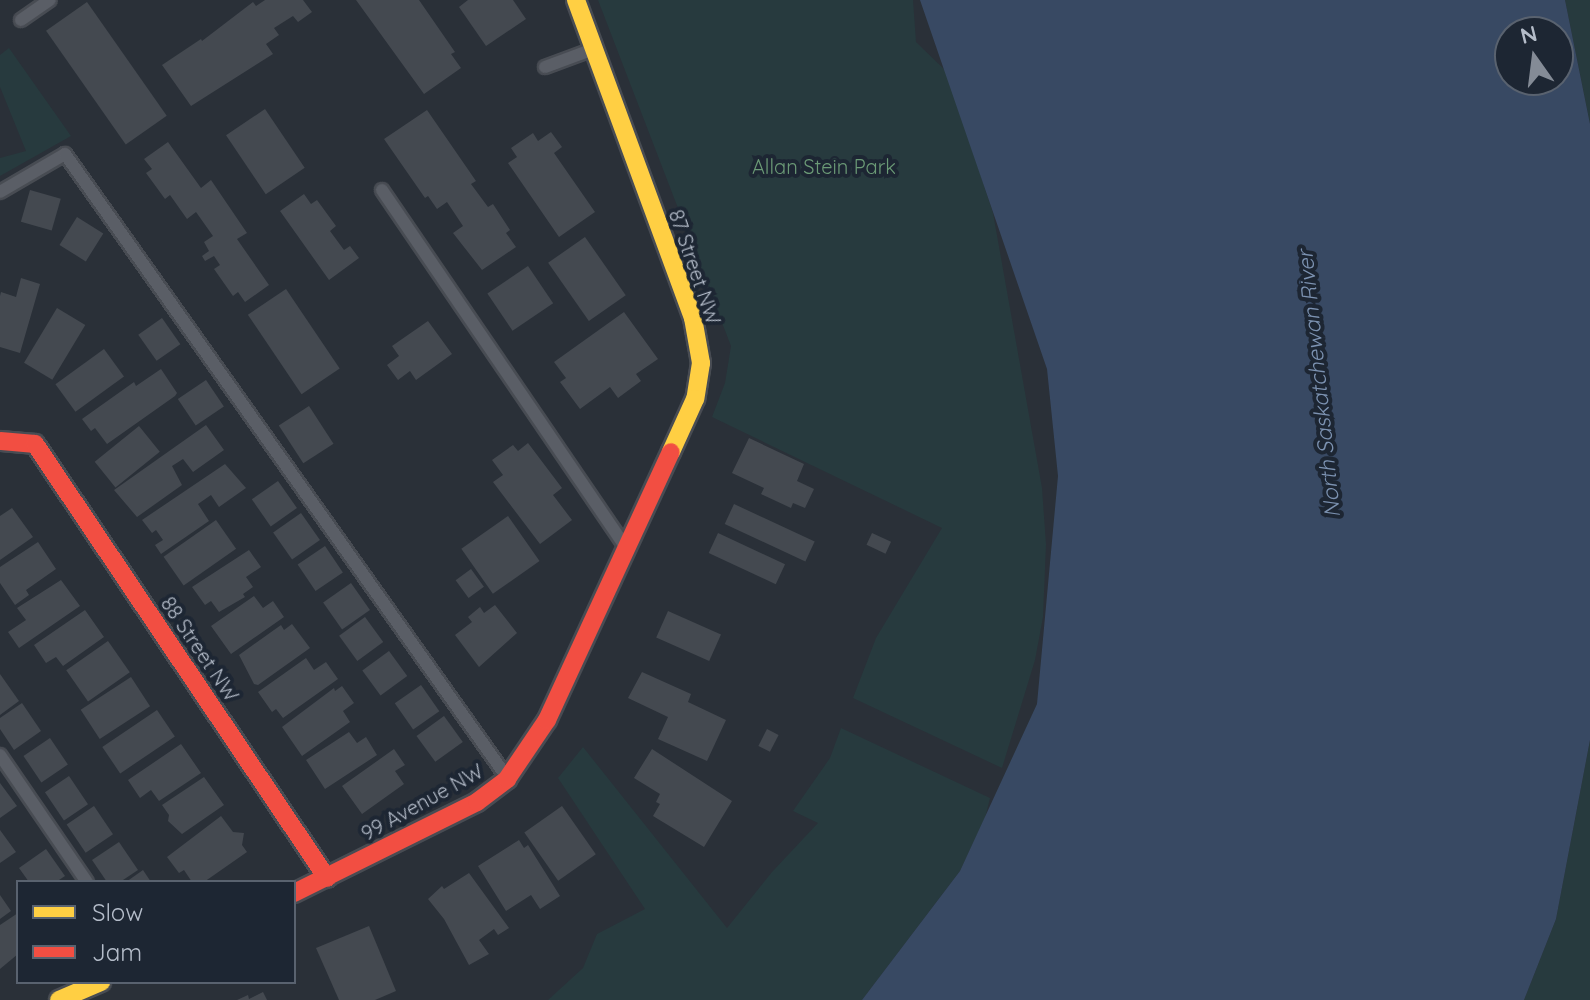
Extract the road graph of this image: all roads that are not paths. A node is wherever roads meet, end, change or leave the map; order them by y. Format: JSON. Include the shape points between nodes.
{"nodes":[{"id":1,"x":50,"y":0,"type":"edge"},
{"id":2,"x":576,"y":0,"type":"edge"},
{"id":3,"x":21,"y":20,"type":"dead end"},
{"id":4,"x":594,"y":49,"type":"junction"},
{"id":5,"x":545,"y":67,"type":"dead end"},
{"id":6,"x":382,"y":190,"type":"dead end"},
{"id":7,"x":0,"y":192,"type":"edge"},
{"id":8,"x":0,"y":441,"type":"edge"},
{"id":9,"x":627,"y":549,"type":"junction"},
{"id":10,"x":547,"y":720,"type":"joint"},
{"id":11,"x":0,"y":755,"type":"edge"},
{"id":12,"x":507,"y":779,"type":"junction"},
{"id":13,"x":327,"y":878,"type":"junction"},
{"id":14,"x":86,"y":880,"type":"edge"},
{"id":15,"x":296,"y":892,"type":"edge"},
{"id":16,"x":96,"y":984,"type":"edge"},
{"id":17,"x":59,"y":1000,"type":"edge"}],
"edges":[{"from":1,"to":3,"type":"lane"},
{"from":2,"to":4,"type":"street","name":"87 Street NW"},
{"from":4,"to":5,"type":"lane"},
{"from":4,"to":9,"type":"street","name":"87 Street NW","via":[[693,318],[701,363],[695,399]]},
{"from":6,"to":9,"type":"lane"},
{"from":7,"to":12,"type":"lane","via":[[65,154]]},
{"from":8,"to":13,"type":"street","name":"88 Street NW","via":[[35,444]]},
{"from":9,"to":10,"type":"street","name":"87 Street NW"},
{"from":10,"to":12,"type":"street","name":"99 Avenue NW"},
{"from":11,"to":14,"type":"lane"},
{"from":12,"to":13,"type":"street","name":"99 Avenue NW","via":[[477,802]]},
{"from":13,"to":15,"type":"street","name":"99 Avenue NW"},
{"from":16,"to":17,"type":"street"}]}
